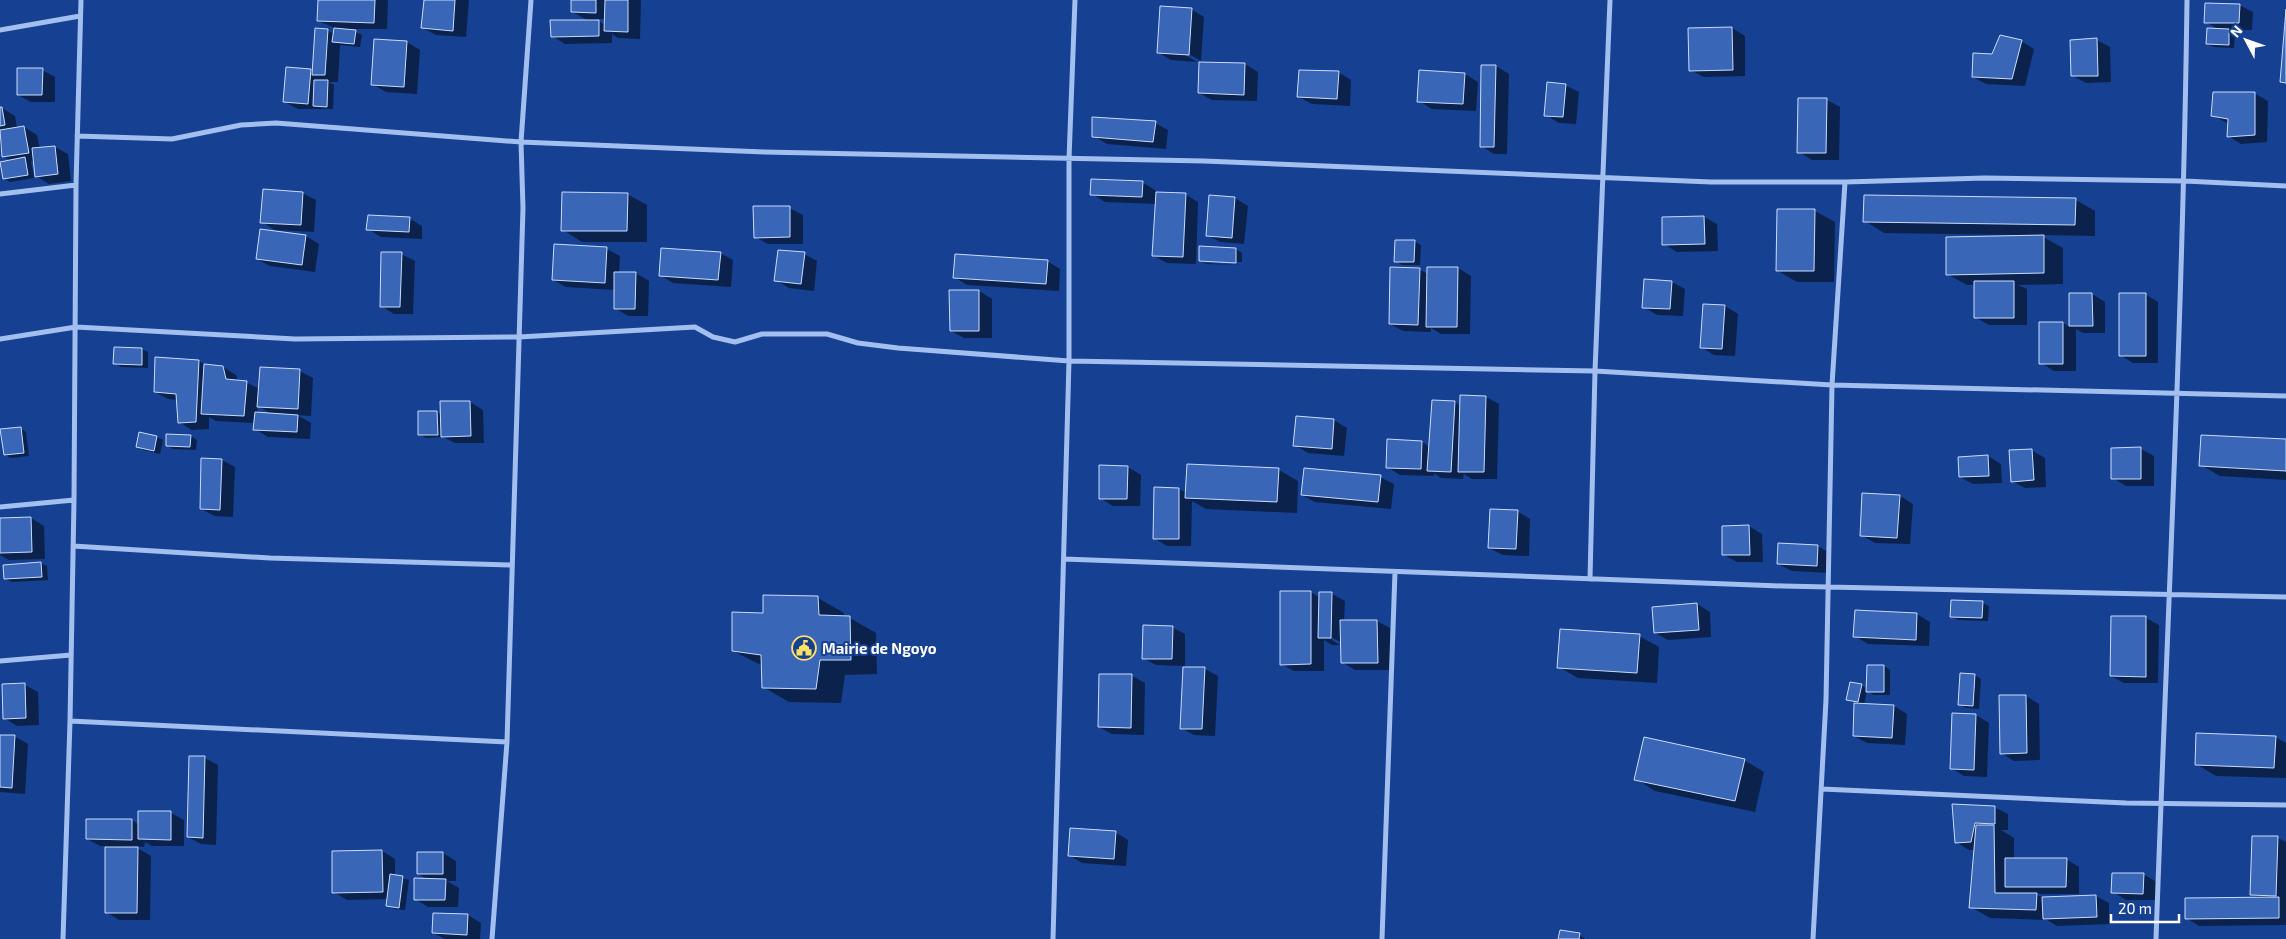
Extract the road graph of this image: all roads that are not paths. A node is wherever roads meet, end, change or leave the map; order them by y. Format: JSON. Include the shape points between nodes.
{"nodes":[{"id":1,"x":81,"y":0,"type":"edge"},
{"id":2,"x":531,"y":0,"type":"edge"},
{"id":3,"x":1075,"y":0,"type":"edge"},
{"id":4,"x":1610,"y":0,"type":"edge"},
{"id":5,"x":2187,"y":0,"type":"edge"},
{"id":6,"x":80,"y":16,"type":"junction"},
{"id":7,"x":0,"y":30,"type":"edge"},
{"id":8,"x":77,"y":136,"type":"junction"},
{"id":9,"x":521,"y":142,"type":"junction"},
{"id":10,"x":1069,"y":159,"type":"junction"},
{"id":11,"x":1604,"y":177,"type":"junction"},
{"id":12,"x":2185,"y":181,"type":"junction"},
{"id":13,"x":1845,"y":182,"type":"junction"},
{"id":14,"x":76,"y":185,"type":"junction"},
{"id":15,"x":2286,"y":186,"type":"edge"},
{"id":16,"x":0,"y":194,"type":"edge"},
{"id":17,"x":76,"y":327,"type":"junction"},
{"id":18,"x":519,"y":338,"type":"junction"},
{"id":19,"x":0,"y":339,"type":"edge"},
{"id":20,"x":1069,"y":361,"type":"junction"},
{"id":21,"x":1595,"y":371,"type":"junction"},
{"id":22,"x":1832,"y":385,"type":"junction"},
{"id":23,"x":2176,"y":394,"type":"junction"},
{"id":24,"x":2286,"y":396,"type":"edge"},
{"id":25,"x":74,"y":500,"type":"junction"},
{"id":26,"x":0,"y":507,"type":"edge"},
{"id":27,"x":73,"y":546,"type":"junction"},
{"id":28,"x":1064,"y":559,"type":"junction"},
{"id":29,"x":512,"y":565,"type":"junction"},
{"id":30,"x":1395,"y":572,"type":"junction"},
{"id":31,"x":1590,"y":579,"type":"junction"},
{"id":32,"x":1829,"y":587,"type":"junction"},
{"id":33,"x":2170,"y":595,"type":"junction"},
{"id":34,"x":2286,"y":597,"type":"edge"},
{"id":35,"x":71,"y":655,"type":"junction"},
{"id":36,"x":0,"y":661,"type":"edge"},
{"id":37,"x":70,"y":721,"type":"junction"},
{"id":38,"x":507,"y":742,"type":"junction"},
{"id":39,"x":1822,"y":789,"type":"junction"},
{"id":40,"x":2161,"y":804,"type":"junction"},
{"id":41,"x":2286,"y":805,"type":"edge"},
{"id":42,"x":63,"y":939,"type":"edge"},
{"id":43,"x":492,"y":939,"type":"edge"},
{"id":44,"x":1053,"y":939,"type":"edge"},
{"id":45,"x":1382,"y":939,"type":"edge"},
{"id":46,"x":1813,"y":939,"type":"edge"},
{"id":47,"x":2156,"y":939,"type":"edge"}],
"edges":[{"from":1,"to":6,"type":"street"},
{"from":2,"to":9,"type":"street"},
{"from":3,"to":10,"type":"street"},
{"from":4,"to":11,"type":"street"},
{"from":5,"to":12,"type":"street"},
{"from":6,"to":7,"type":"street"},
{"from":6,"to":8,"type":"street"},
{"from":8,"to":9,"type":"street","via":[[172,139],[240,125],[276,124]]},
{"from":8,"to":14,"type":"street"},
{"from":9,"to":10,"type":"street"},
{"from":9,"to":18,"type":"street","via":[[523,208]]},
{"from":10,"to":11,"type":"street","via":[[1204,161]]},
{"from":10,"to":20,"type":"street"},
{"from":11,"to":13,"type":"street","via":[[1711,182]]},
{"from":11,"to":21,"type":"street"},
{"from":12,"to":13,"type":"street","via":[[1985,178]]},
{"from":12,"to":15,"type":"street"},
{"from":12,"to":23,"type":"street"},
{"from":13,"to":22,"type":"street"},
{"from":14,"to":16,"type":"street"},
{"from":14,"to":17,"type":"street"},
{"from":17,"to":18,"type":"street","via":[[295,339]]},
{"from":17,"to":19,"type":"street"},
{"from":17,"to":25,"type":"street"},
{"from":18,"to":20,"type":"street","via":[[695,327],[713,337],[735,342],[762,334],[828,334],[858,343],[898,348]]},
{"from":18,"to":29,"type":"street"},
{"from":20,"to":21,"type":"street"},
{"from":20,"to":28,"type":"street"},
{"from":21,"to":22,"type":"street"},
{"from":21,"to":31,"type":"street"},
{"from":22,"to":23,"type":"street"},
{"from":22,"to":32,"type":"street"},
{"from":23,"to":24,"type":"street"},
{"from":23,"to":33,"type":"street"},
{"from":25,"to":26,"type":"street"},
{"from":25,"to":27,"type":"street"},
{"from":27,"to":29,"type":"street","via":[[270,558]]},
{"from":27,"to":35,"type":"street"},
{"from":28,"to":30,"type":"street"},
{"from":28,"to":44,"type":"street"},
{"from":29,"to":38,"type":"street"},
{"from":30,"to":31,"type":"street"},
{"from":30,"to":45,"type":"street"},
{"from":31,"to":32,"type":"street"},
{"from":32,"to":33,"type":"street"},
{"from":32,"to":39,"type":"street"},
{"from":33,"to":34,"type":"street"},
{"from":33,"to":40,"type":"street"},
{"from":35,"to":36,"type":"street"},
{"from":35,"to":37,"type":"street"},
{"from":37,"to":38,"type":"street"},
{"from":37,"to":42,"type":"street"},
{"from":38,"to":43,"type":"street"},
{"from":39,"to":40,"type":"street"},
{"from":39,"to":46,"type":"street"},
{"from":40,"to":41,"type":"street"},
{"from":40,"to":47,"type":"street"}]}
